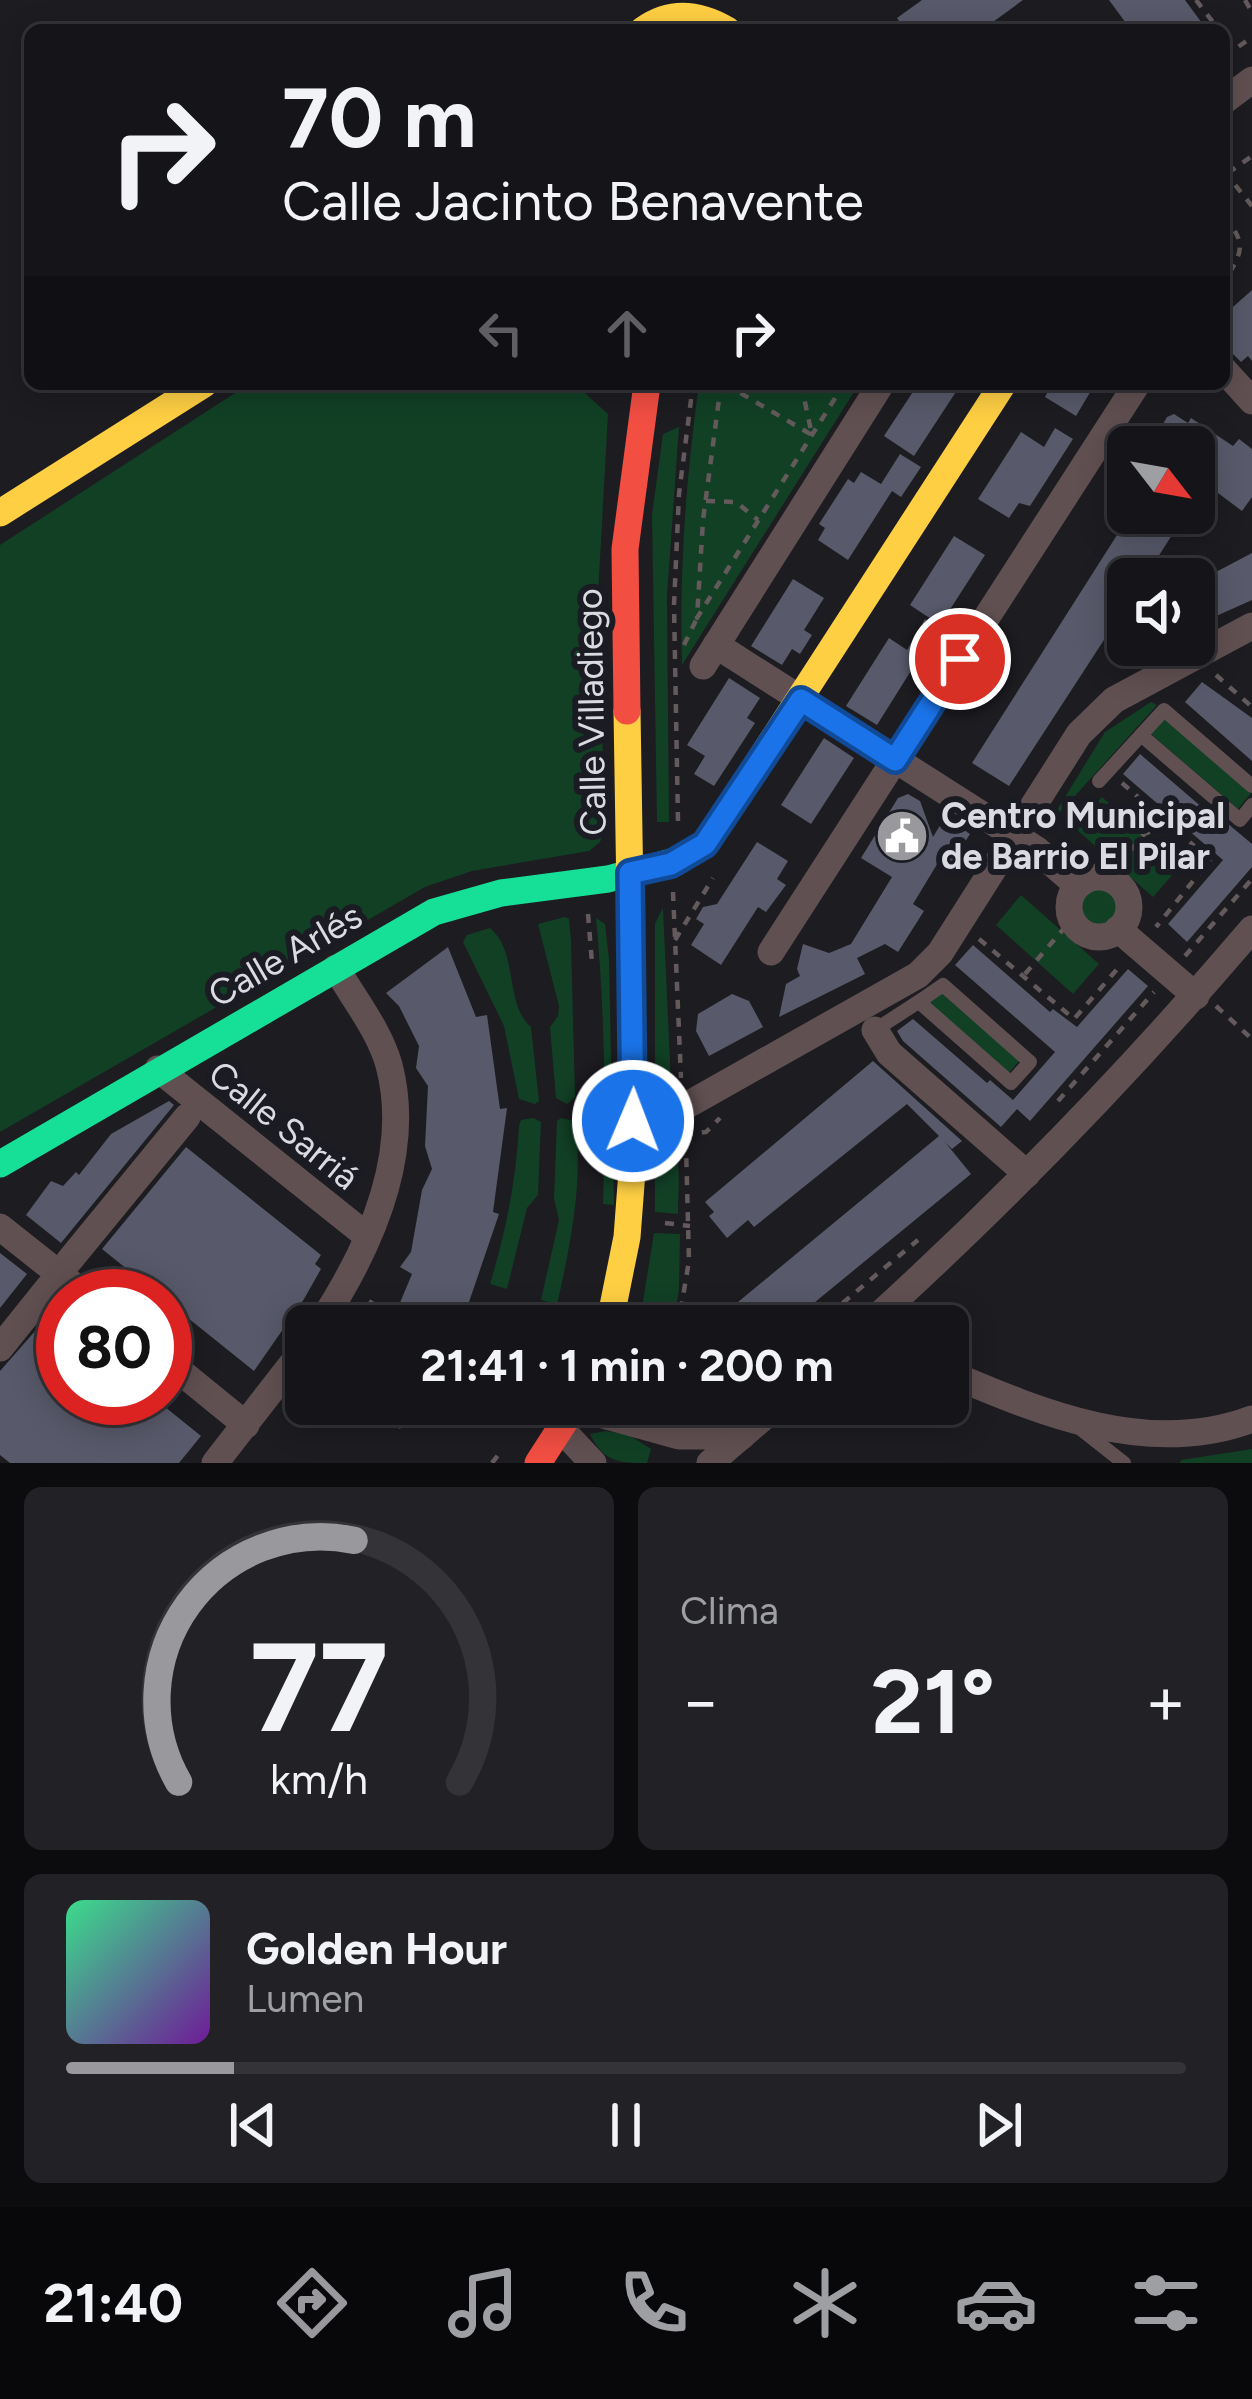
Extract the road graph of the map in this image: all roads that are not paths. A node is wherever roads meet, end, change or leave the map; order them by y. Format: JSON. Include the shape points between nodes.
{"nodes":[{"id":1,"x":687,"y":7,"type":"edge"},
{"id":2,"x":654,"y":24,"type":"edge"},
{"id":3,"x":716,"y":24,"type":"edge"},
{"id":4,"x":1230,"y":377,"type":"edge"},
{"id":5,"x":195,"y":390,"type":"edge"},
{"id":6,"x":646,"y":390,"type":"edge"},
{"id":7,"x":877,"y":390,"type":"edge"},
{"id":8,"x":999,"y":390,"type":"edge"},
{"id":9,"x":1132,"y":390,"type":"edge"},
{"id":10,"x":1252,"y":401,"type":"edge"},
{"id":11,"x":0,"y":513,"type":"edge"},
{"id":12,"x":1252,"y":626,"type":"edge"},
{"id":13,"x":801,"y":700,"type":"junction"},
{"id":14,"x":1141,"y":735,"type":"junction"},
{"id":15,"x":895,"y":760,"type":"junction"},
{"id":16,"x":1106,"y":778,"type":"road end"},
{"id":17,"x":1252,"y":786,"type":"edge"},
{"id":18,"x":1252,"y":805,"type":"edge"},
{"id":19,"x":628,"y":806,"type":"junction"},
{"id":20,"x":1016,"y":837,"type":"junction"},
{"id":21,"x":688,"y":856,"type":"junction"},
{"id":22,"x":630,"y":873,"type":"junction"},
{"id":23,"x":1077,"y":885,"type":"junction"},
{"id":24,"x":1118,"y":929,"type":"junction"},
{"id":25,"x":1252,"y":929,"type":"edge"},
{"id":26,"x":771,"y":952,"type":"dead end"},
{"id":27,"x":336,"y":968,"type":"junction"},
{"id":28,"x":921,"y":991,"type":"junction"},
{"id":29,"x":1206,"y":1001,"type":"junction"},
{"id":30,"x":875,"y":1030,"type":"joint"},
{"id":31,"x":158,"y":1069,"type":"junction"},
{"id":32,"x":691,"y":1103,"type":"dead end"},
{"id":33,"x":187,"y":1117,"type":"dead end"},
{"id":34,"x":0,"y":1164,"type":"edge"},
{"id":35,"x":1027,"y":1174,"type":"junction"},
{"id":36,"x":0,"y":1227,"type":"edge"},
{"id":37,"x":367,"y":1236,"type":"junction"},
{"id":38,"x":69,"y":1261,"type":"dead end"},
{"id":39,"x":53,"y":1269,"type":"edge"},
{"id":40,"x":36,"y":1303,"type":"edge"},
{"id":41,"x":331,"y":1305,"type":"edge"},
{"id":42,"x":616,"y":1305,"type":"edge"},
{"id":43,"x":890,"y":1305,"type":"edge"},
{"id":44,"x":0,"y":1348,"type":"edge"},
{"id":45,"x":285,"y":1374,"type":"edge"},
{"id":46,"x":192,"y":1381,"type":"edge"},
{"id":47,"x":969,"y":1381,"type":"edge"},
{"id":48,"x":1252,"y":1419,"type":"edge"},
{"id":49,"x":1069,"y":1420,"type":"junction"},
{"id":50,"x":247,"y":1425,"type":"junction"},
{"id":51,"x":562,"y":1425,"type":"edge"},
{"id":52,"x":576,"y":1425,"type":"edge"},
{"id":53,"x":650,"y":1425,"type":"edge"},
{"id":54,"x":755,"y":1425,"type":"edge"},
{"id":55,"x":702,"y":1455,"type":"edge"},
{"id":56,"x":215,"y":1463,"type":"edge"},
{"id":57,"x":538,"y":1463,"type":"edge"},
{"id":58,"x":593,"y":1463,"type":"edge"},
{"id":59,"x":1124,"y":1463,"type":"edge"}],
"edges":[{"from":1,"to":2,"type":"main road"},
{"from":1,"to":3,"type":"main road"},
{"from":4,"to":10,"type":"street"},
{"from":5,"to":11,"type":"main road"},
{"from":6,"to":19,"type":"main road","name":"Calle Villadiego","via":[[626,549]]},
{"from":7,"to":13,"type":"street","via":[[709,656]]},
{"from":8,"to":13,"type":"main road"},
{"from":9,"to":15,"type":"street"},
{"from":12,"to":20,"type":"street","via":[[1102,707]]},
{"from":13,"to":15,"type":"street"},
{"from":13,"to":21,"type":"main road","via":[[722,823]]},
{"from":14,"to":16,"type":"lane"},
{"from":14,"to":17,"type":"lane","via":[[1164,710]]},
{"from":14,"to":18,"type":"lane","via":[[1240,820]]},
{"from":15,"to":20,"type":"street"},
{"from":15,"to":26,"type":"street"},
{"from":19,"to":21,"type":"street","via":[[659,844]]},
{"from":19,"to":22,"type":"main road","name":"Calle Villadiego"},
{"from":20,"to":23,"type":"street"},
{"from":20,"to":28,"type":"street"},
{"from":21,"to":22,"type":"main road","name":"Calle Arlés"},
{"from":22,"to":27,"type":"main road","name":"Calle Arlés","via":[[514,889],[435,911]]},
{"from":22,"to":42,"type":"main road","name":"Calle Villadiego","via":[[634,1082]]},
{"from":23,"to":24,"type":"street","via":[[1069,904],[1079,929],[1095,937]]},
{"from":23,"to":24,"type":"street","via":[[1092,877],[1118,884],[1128,900]]},
{"from":24,"to":29,"type":"street"},
{"from":25,"to":29,"type":"street"},
{"from":27,"to":31,"type":"main road","name":"Calle Arlés"},
{"from":27,"to":37,"type":"street","via":[[380,1042],[393,1091],[394,1156]]},
{"from":28,"to":28,"type":"lane","via":[[1011,1084],[1030,1062],[943,985]]},
{"from":28,"to":30,"type":"lane"},
{"from":28,"to":32,"type":"street"},
{"from":29,"to":35,"type":"street"},
{"from":30,"to":35,"type":"street","via":[[889,1053]]},
{"from":31,"to":34,"type":"main road","name":"Calle Arlés"},
{"from":31,"to":37,"type":"street","name":"Calle Sarriá"},
{"from":33,"to":38,"type":"street"},
{"from":35,"to":43,"type":"street"},
{"from":36,"to":39,"type":"street"},
{"from":37,"to":41,"type":"street"},
{"from":40,"to":44,"type":"street"},
{"from":45,"to":50,"type":"street"},
{"from":46,"to":50,"type":"street"},
{"from":47,"to":49,"type":"street"},
{"from":48,"to":49,"type":"street","via":[[1182,1432]]},
{"from":49,"to":59,"type":"lane"},
{"from":50,"to":56,"type":"street"},
{"from":51,"to":57,"type":"main road"},
{"from":52,"to":58,"type":"street"},
{"from":53,"to":55,"type":"street"},
{"from":54,"to":55,"type":"street"}]}
